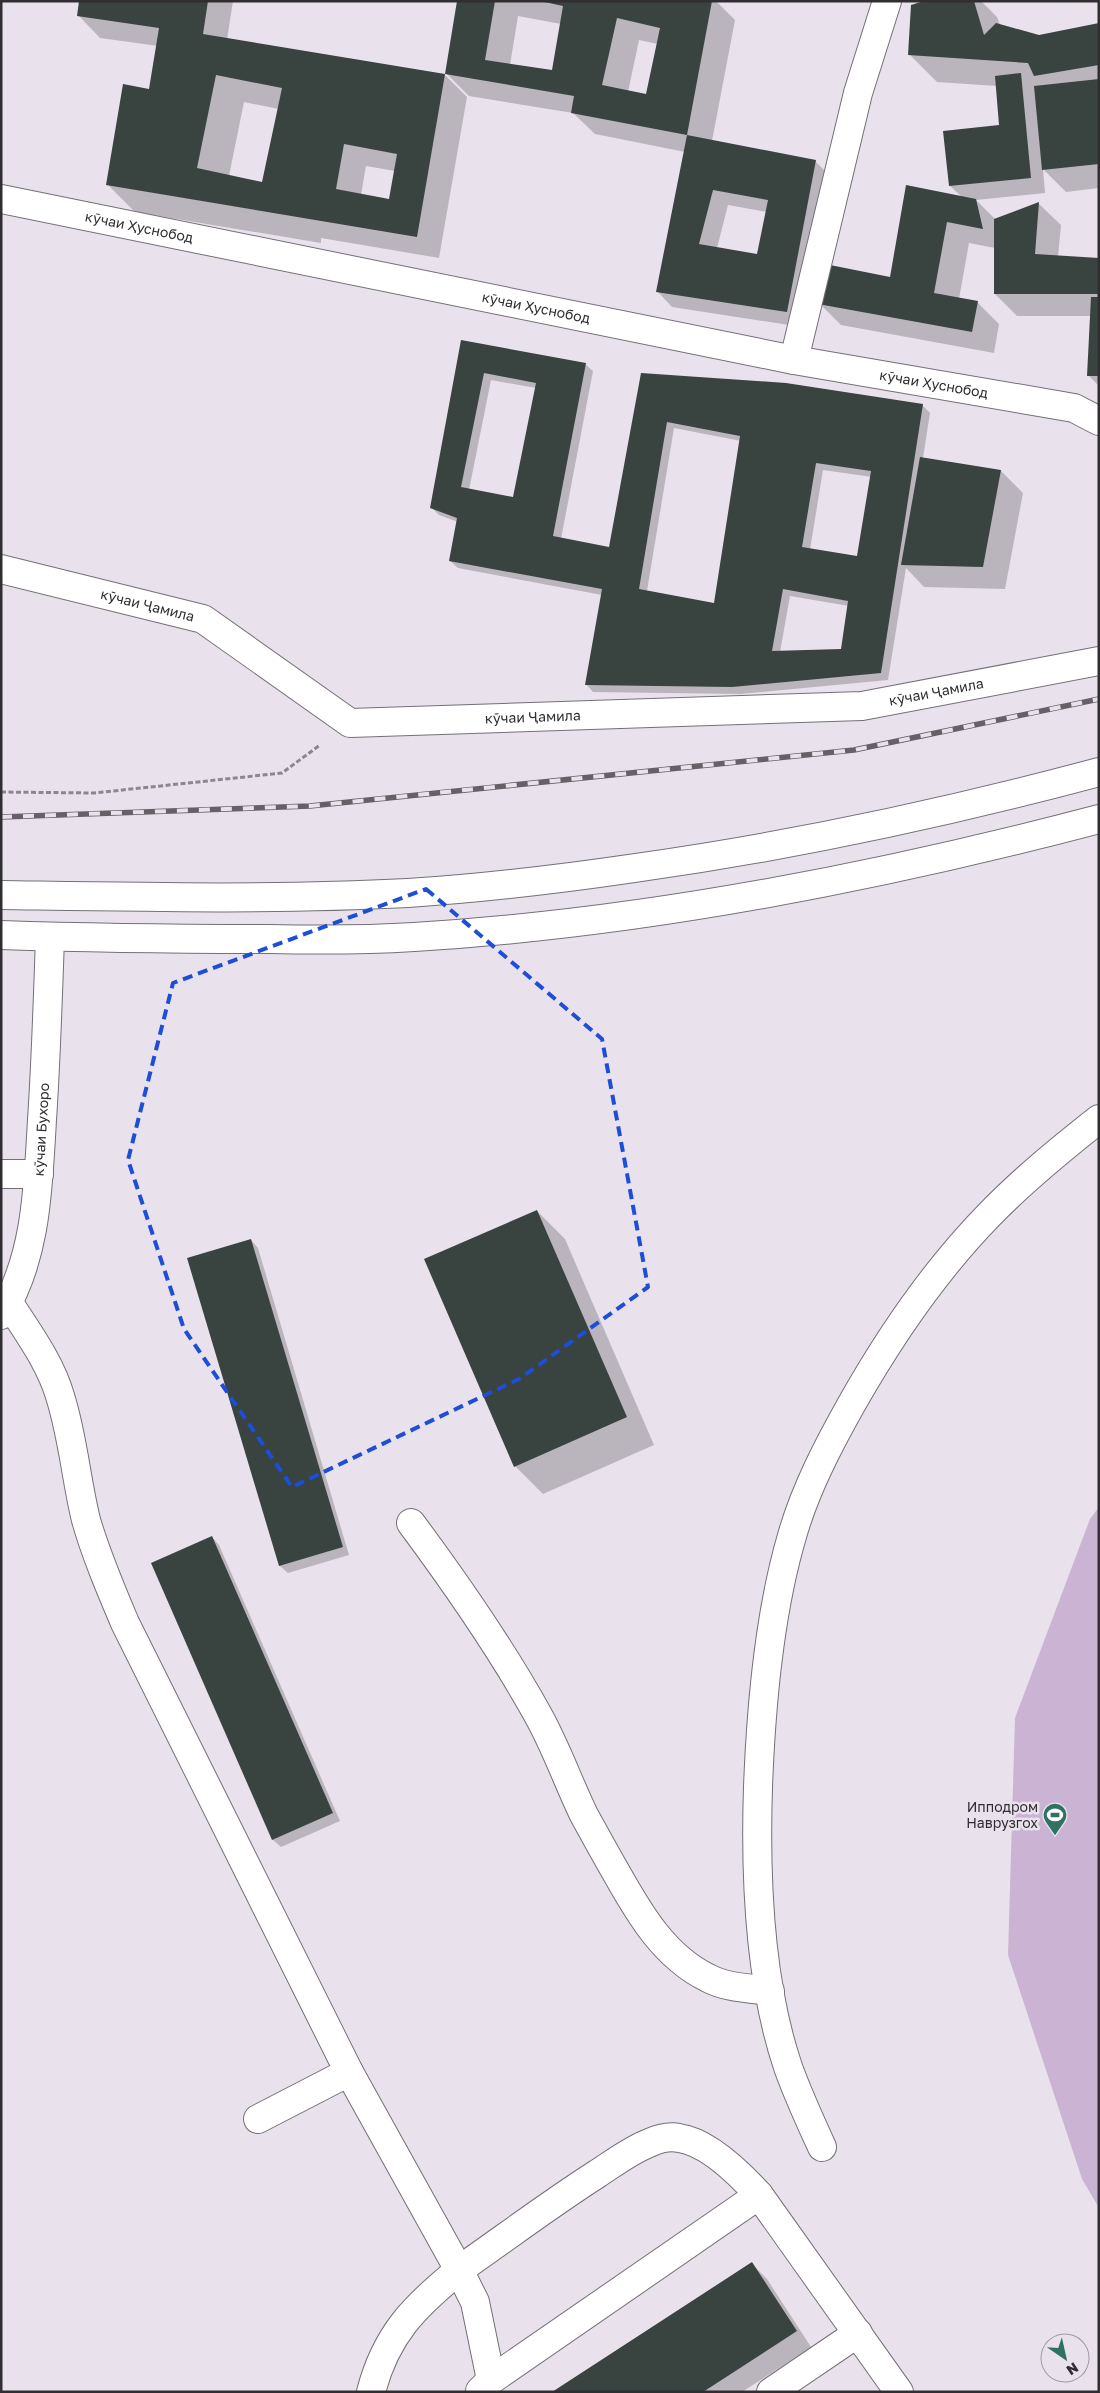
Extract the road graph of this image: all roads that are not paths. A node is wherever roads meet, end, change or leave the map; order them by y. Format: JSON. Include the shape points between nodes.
{"nodes":[{"id":1,"x":887,"y":1,"type":"edge"},
{"id":2,"x":1,"y":199,"type":"edge"},
{"id":3,"x":794,"y":360,"type":"junction"},
{"id":4,"x":1099,"y":421,"type":"edge"},
{"id":5,"x":1,"y":569,"type":"edge"},
{"id":6,"x":1099,"y":661,"type":"edge"},
{"id":7,"x":1099,"y":772,"type":"edge"},
{"id":8,"x":1099,"y":819,"type":"edge"},
{"id":9,"x":1,"y":894,"type":"edge"},
{"id":10,"x":1,"y":935,"type":"edge"},
{"id":11,"x":50,"y":936,"type":"junction"},
{"id":12,"x":1099,"y":1119,"type":"edge"},
{"id":13,"x":1,"y":1174,"type":"edge"},
{"id":14,"x":39,"y":1174,"type":"junction"},
{"id":15,"x":5,"y":1309,"type":"edge"},
{"id":16,"x":411,"y":1523,"type":"dead end"},
{"id":17,"x":770,"y":1991,"type":"junction"},
{"id":18,"x":349,"y":2072,"type":"junction"},
{"id":19,"x":258,"y":2119,"type":"dead end"},
{"id":20,"x":822,"y":2147,"type":"dead end"},
{"id":21,"x":758,"y":2195,"type":"junction"},
{"id":22,"x":460,"y":2270,"type":"junction"},
{"id":23,"x":858,"y":2333,"type":"junction"},
{"id":24,"x":485,"y":2386,"type":"edge"},
{"id":25,"x":371,"y":2392,"type":"edge"},
{"id":26,"x":771,"y":2392,"type":"edge"},
{"id":27,"x":899,"y":2392,"type":"edge"}],
"edges":[{"from":1,"to":3,"type":"street","via":[[858,93]]},
{"from":2,"to":3,"type":"street","name":"кӯчаи Ҳуснобод"},
{"from":3,"to":4,"type":"street","name":"кӯчаи Ҳуснобод","via":[[1074,408]]},
{"from":5,"to":6,"type":"street","name":"кӯчаи Ҷамила","via":[[203,619],[350,723],[862,706]]},
{"from":7,"to":9,"type":"street","via":[[970,806],[800,842],[529,882],[408,893],[278,897]]},
{"from":8,"to":11,"type":"street","via":[[940,859],[825,883],[716,902],[539,926],[370,939]]},
{"from":10,"to":11,"type":"street"},
{"from":11,"to":14,"type":"street","name":"кӯчаи Бухоро"},
{"from":12,"to":17,"type":"street","via":[[1024,1181],[988,1216],[920,1297],[891,1338],[834,1435],[795,1526],[771,1640],[758,1770],[759,1891]]},
{"from":13,"to":14,"type":"street"},
{"from":14,"to":15,"type":"street","name":"кӯчаи Бухоро","via":[[33,1228],[24,1263]]},
{"from":15,"to":18,"type":"street","via":[[44,1357],[60,1395],[87,1520],[125,1624]]},
{"from":16,"to":17,"type":"street","via":[[474,1610],[516,1676],[540,1718],[584,1814],[648,1926],[690,1968],[710,1979],[730,1986]]},
{"from":17,"to":20,"type":"street","via":[[788,2066]]},
{"from":18,"to":19,"type":"street"},
{"from":18,"to":22,"type":"street"},
{"from":21,"to":22,"type":"street","via":[[732,2168],[711,2153],[679,2138],[664,2138],[629,2153]]},
{"from":21,"to":23,"type":"street"},
{"from":21,"to":24,"type":"street"},
{"from":22,"to":24,"type":"street","via":[[475,2302]]},
{"from":22,"to":25,"type":"street","via":[[409,2314],[383,2356]]},
{"from":23,"to":26,"type":"street"},
{"from":23,"to":27,"type":"street"}]}
